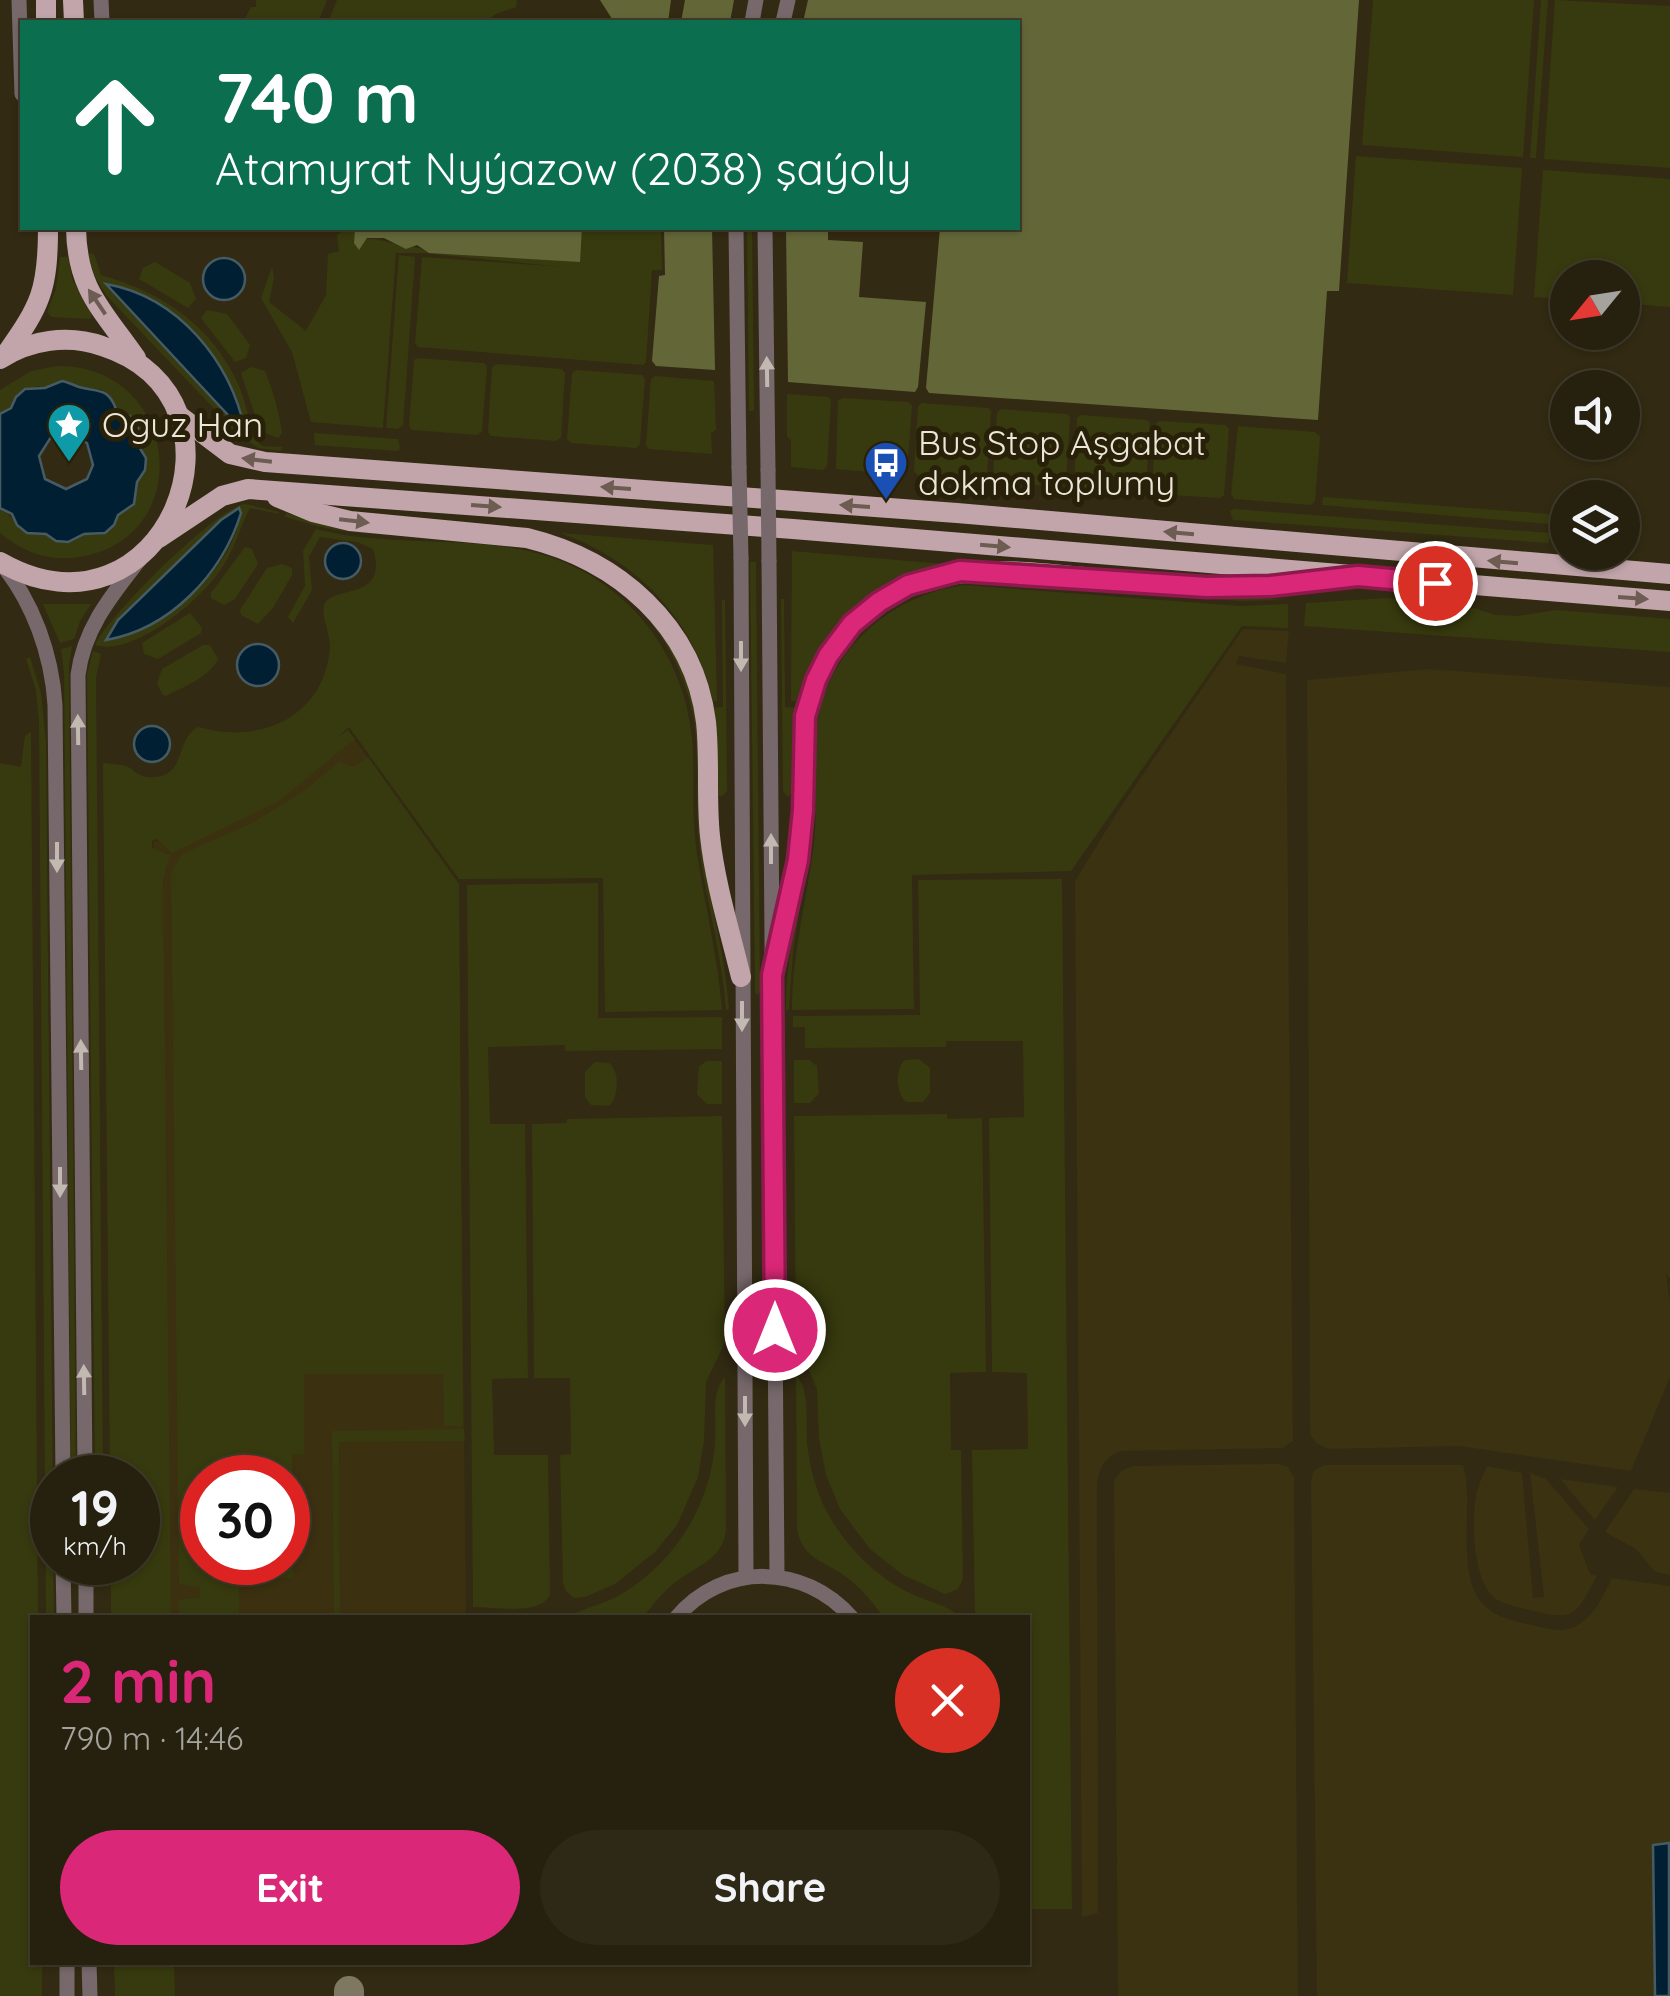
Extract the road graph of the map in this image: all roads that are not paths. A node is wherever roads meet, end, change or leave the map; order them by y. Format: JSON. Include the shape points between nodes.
{"nodes":[{"id":1,"x":19,"y":0,"type":"edge"},
{"id":2,"x":20,"y":31,"type":"edge"},
{"id":3,"x":48,"y":230,"type":"edge"},
{"id":4,"x":76,"y":230,"type":"edge"},
{"id":5,"x":736,"y":230,"type":"edge"},
{"id":6,"x":765,"y":230,"type":"edge"},
{"id":7,"x":3,"y":357,"type":"edge"},
{"id":8,"x":142,"y":368,"type":"junction"},
{"id":9,"x":177,"y":414,"type":"junction"},
{"id":10,"x":262,"y":490,"type":"junction"},
{"id":11,"x":154,"y":543,"type":"junction"},
{"id":12,"x":0,"y":562,"type":"edge"},
{"id":13,"x":1670,"y":574,"type":"edge"},
{"id":14,"x":1358,"y":576,"type":"junction"},
{"id":15,"x":1670,"y":601,"type":"edge"},
{"id":16,"x":772,"y":975,"type":"junction"},
{"id":17,"x":742,"y":977,"type":"junction"},
{"id":18,"x":62,"y":1455,"type":"edge"},
{"id":19,"x":85,"y":1455,"type":"edge"},
{"id":20,"x":778,"y":1576,"type":"junction"},
{"id":21,"x":746,"y":1577,"type":"junction"},
{"id":22,"x":63,"y":1585,"type":"edge"},
{"id":23,"x":86,"y":1585,"type":"edge"},
{"id":24,"x":64,"y":1615,"type":"edge"},
{"id":25,"x":86,"y":1615,"type":"edge"},
{"id":26,"x":679,"y":1615,"type":"edge"},
{"id":27,"x":849,"y":1615,"type":"edge"},
{"id":28,"x":67,"y":1965,"type":"edge"},
{"id":29,"x":89,"y":1965,"type":"edge"},
{"id":30,"x":67,"y":1996,"type":"edge"},
{"id":31,"x":90,"y":1996,"type":"edge"}],
"edges":[{"from":1,"to":2,"type":"street"},
{"from":3,"to":7,"type":"main road","via":[[42,295]]},
{"from":8,"to":4,"type":"main road","one_way":true,"via":[[86,284]]},
{"from":5,"to":17,"type":"street","one_way":true,"bridge":true},
{"from":16,"to":6,"type":"street","one_way":true,"bridge":true},
{"from":7,"to":8,"type":"main road","via":[[32,344],[76,340],[104,346]]},
{"from":8,"to":9,"type":"main road"},
{"from":9,"to":11,"type":"main road","via":[[184,486]]},
{"from":13,"to":9,"type":"main road","one_way":true,"via":[[248,460]]},
{"from":10,"to":11,"type":"main road","via":[[230,492]]},
{"from":10,"to":14,"type":"main road","one_way":true},
{"from":10,"to":17,"type":"main road","one_way":true,"via":[[332,518],[556,545],[639,594],[682,648],[699,687],[713,858]]},
{"from":11,"to":12,"type":"main road","via":[[112,572],[70,582],[26,575]]},
{"from":19,"to":11,"type":"street","one_way":true,"via":[[78,675],[94,621]]},
{"from":12,"to":18,"type":"street","one_way":true,"via":[[39,633],[54,692]]},
{"from":14,"to":15,"type":"main road","one_way":true},
{"from":14,"to":16,"type":"main road","via":[[1242,588],[960,571],[908,585],[879,602],[838,641],[810,696],[798,860]]},
{"from":16,"to":20,"type":"street"},
{"from":17,"to":21,"type":"street","one_way":true},
{"from":20,"to":21,"type":"street"},
{"from":20,"to":27,"type":"street","via":[[821,1591]]},
{"from":21,"to":26,"type":"street","via":[[706,1591]]},
{"from":22,"to":24,"type":"street"},
{"from":23,"to":25,"type":"street"},
{"from":28,"to":30,"type":"street"},
{"from":29,"to":31,"type":"street"}]}
